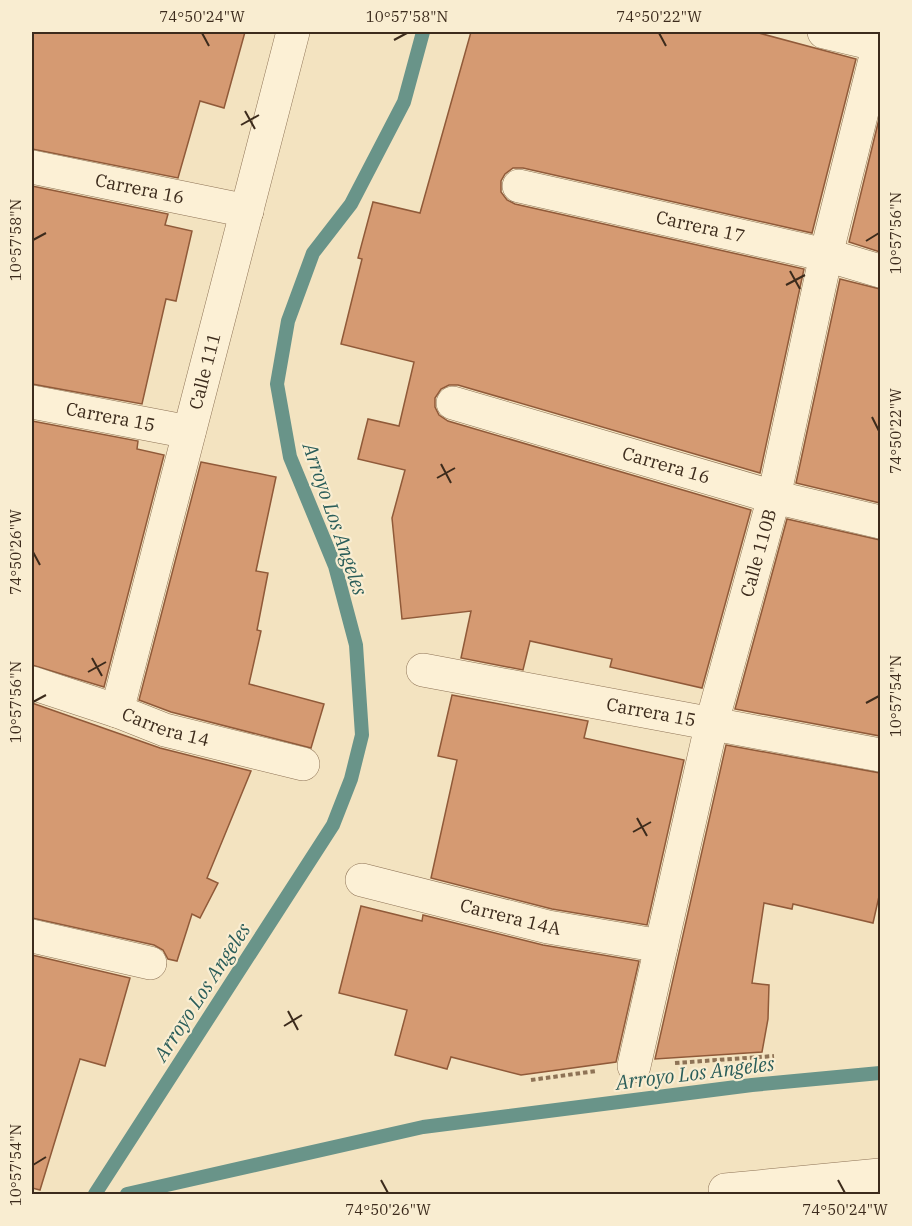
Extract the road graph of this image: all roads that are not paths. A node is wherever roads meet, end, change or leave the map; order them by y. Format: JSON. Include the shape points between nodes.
{"nodes":[{"id":1,"x":293,"y":32,"type":"edge"},
{"id":2,"x":824,"y":32,"type":"edge"},
{"id":3,"x":880,"y":42,"type":"edge"},
{"id":4,"x":32,"y":167,"type":"edge"},
{"id":5,"x":519,"y":186,"type":"dead end"},
{"id":6,"x":247,"y":211,"type":"junction"},
{"id":7,"x":826,"y":255,"type":"junction"},
{"id":8,"x":880,"y":271,"type":"edge"},
{"id":9,"x":32,"y":402,"type":"edge"},
{"id":10,"x":453,"y":403,"type":"dead end"},
{"id":11,"x":189,"y":432,"type":"junction"},
{"id":12,"x":774,"y":497,"type":"junction"},
{"id":13,"x":880,"y":522,"type":"edge"},
{"id":14,"x":423,"y":669,"type":"dead end"},
{"id":15,"x":32,"y":684,"type":"edge"},
{"id":16,"x":117,"y":711,"type":"junction"},
{"id":17,"x":712,"y":722,"type":"junction"},
{"id":18,"x":880,"y":755,"type":"edge"},
{"id":19,"x":303,"y":764,"type":"dead end"},
{"id":20,"x":362,"y":880,"type":"dead end"},
{"id":21,"x":32,"y":936,"type":"edge"},
{"id":22,"x":661,"y":946,"type":"junction"},
{"id":23,"x":150,"y":963,"type":"dead end"},
{"id":24,"x":634,"y":1066,"type":"dead end"},
{"id":25,"x":880,"y":1175,"type":"edge"},
{"id":26,"x":727,"y":1192,"type":"edge"}],
"edges":[{"from":1,"to":6,"type":"street","name":"Calle 111"},
{"from":2,"to":3,"type":"street"},
{"from":3,"to":7,"type":"street","name":"Calle 110B"},
{"from":4,"to":6,"type":"street","name":"Carrera 16"},
{"from":5,"to":7,"type":"street","name":"Carrera 17"},
{"from":6,"to":11,"type":"street","name":"Calle 111"},
{"from":7,"to":8,"type":"street","name":"Carrera 17"},
{"from":7,"to":12,"type":"street","name":"Calle 110B"},
{"from":9,"to":11,"type":"street","name":"Carrera 15"},
{"from":10,"to":12,"type":"street","name":"Carrera 16"},
{"from":11,"to":16,"type":"street","name":"Calle 111"},
{"from":12,"to":13,"type":"street","name":"Carrera 16"},
{"from":12,"to":17,"type":"street","name":"Calle 110B"},
{"from":14,"to":17,"type":"street","name":"Carrera 15"},
{"from":15,"to":16,"type":"street","name":"Carrera 14"},
{"from":16,"to":19,"type":"street","name":"Carrera 14","via":[[165,730]]},
{"from":17,"to":18,"type":"street","name":"Carrera 15"},
{"from":17,"to":22,"type":"street","name":"Calle 110B"},
{"from":20,"to":22,"type":"street","name":"Carrera 14A","via":[[548,927]]},
{"from":21,"to":23,"type":"street"},
{"from":22,"to":24,"type":"street","name":"Calle 110B"},
{"from":25,"to":26,"type":"street"}]}
